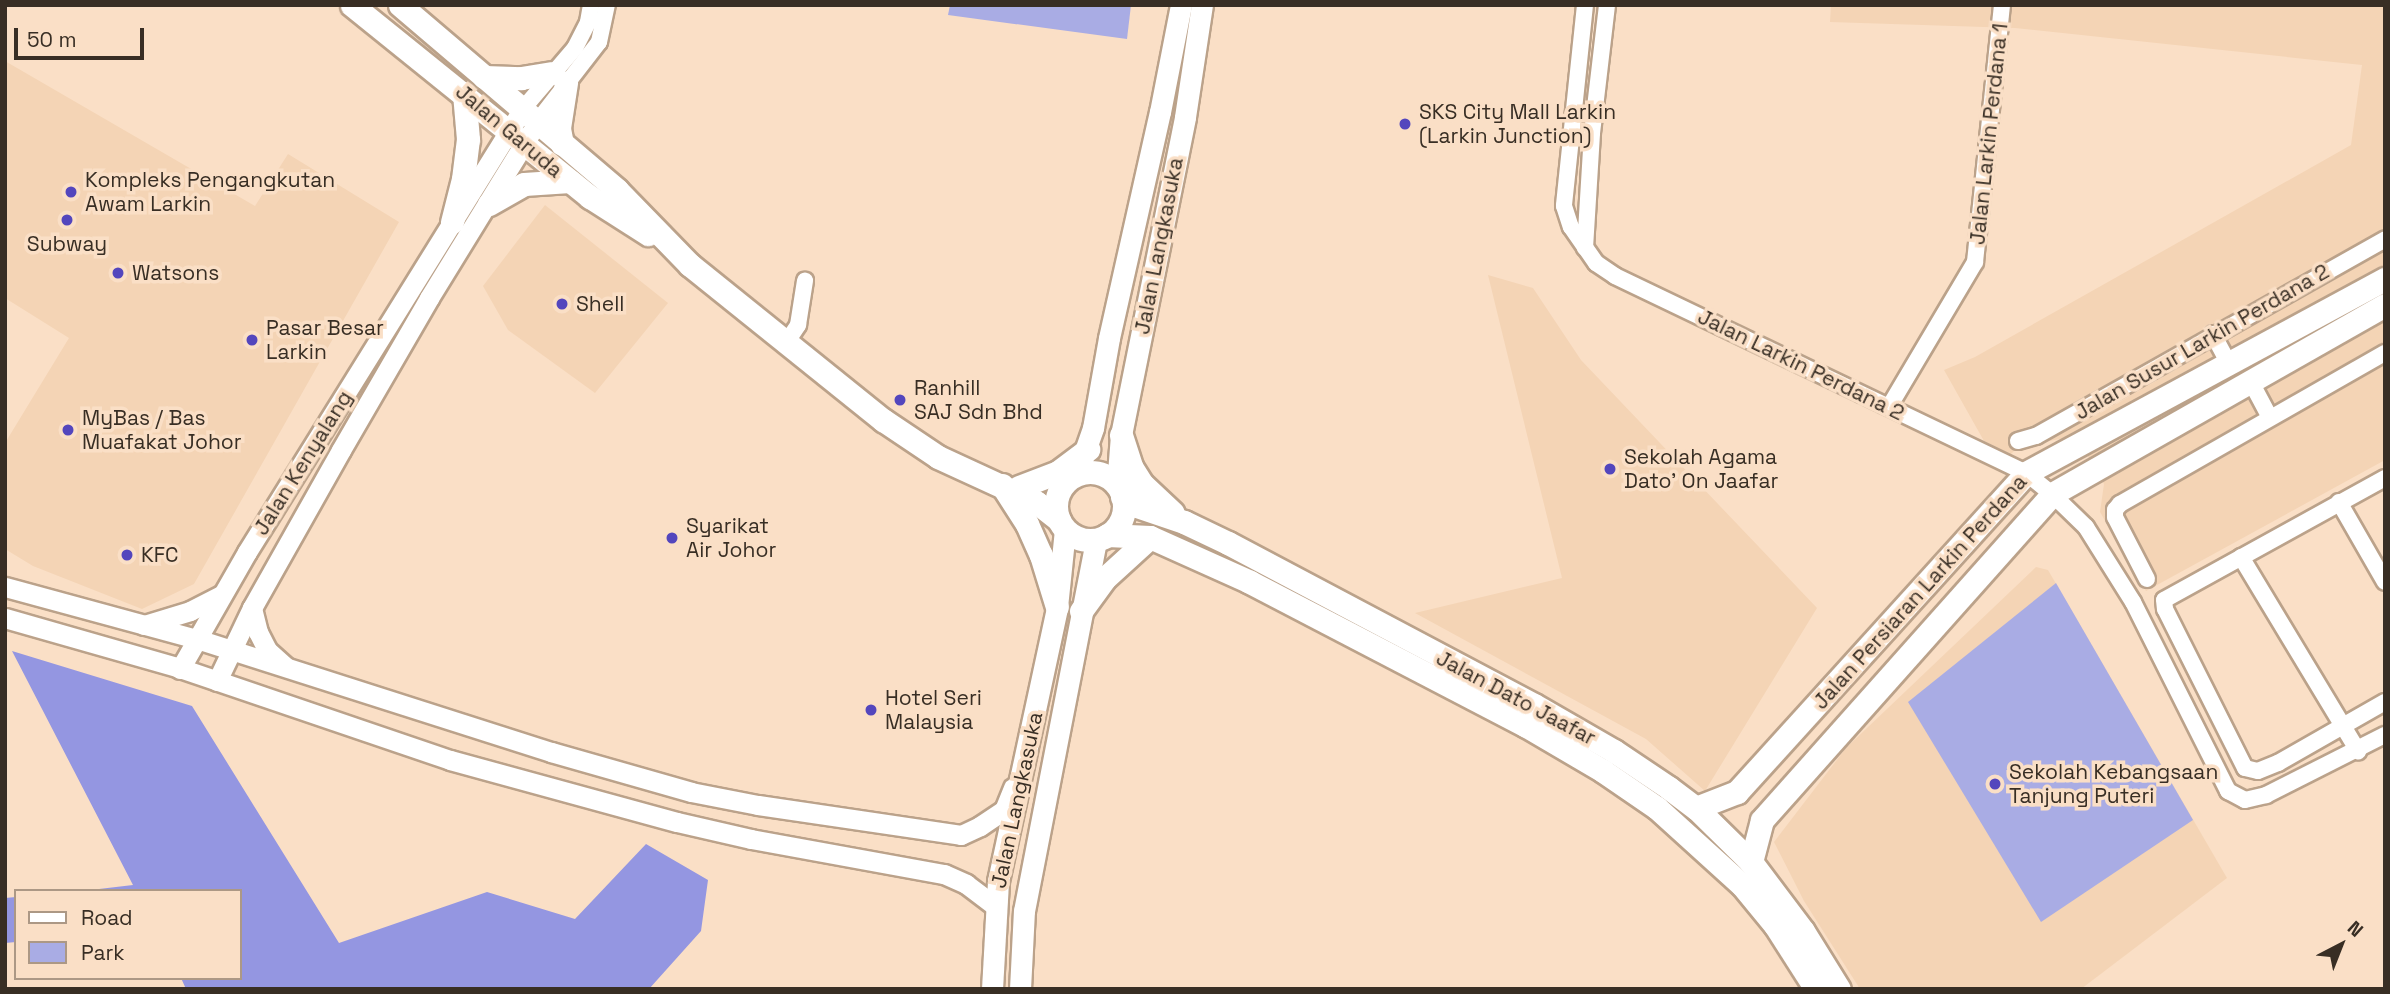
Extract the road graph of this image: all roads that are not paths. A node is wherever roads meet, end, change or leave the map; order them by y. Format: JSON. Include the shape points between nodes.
{"nodes":[{"id":1,"x":352,"y":5,"type":"edge"},
{"id":2,"x":400,"y":5,"type":"edge"},
{"id":3,"x":591,"y":5,"type":"edge"},
{"id":4,"x":607,"y":5,"type":"edge"},
{"id":5,"x":1181,"y":5,"type":"edge"},
{"id":6,"x":1202,"y":5,"type":"edge"},
{"id":7,"x":1585,"y":5,"type":"edge"},
{"id":8,"x":1607,"y":5,"type":"edge"},
{"id":9,"x":2002,"y":5,"type":"edge"},
{"id":10,"x":484,"y":77,"type":"junction"},
{"id":11,"x":559,"y":78,"type":"junction"},
{"id":12,"x":464,"y":93,"type":"junction"},
{"id":13,"x":529,"y":116,"type":"junction"},
{"id":14,"x":516,"y":138,"type":"junction"},
{"id":15,"x":562,"y":144,"type":"junction"},
{"id":16,"x":569,"y":181,"type":"junction"},
{"id":17,"x":489,"y":204,"type":"junction"},
{"id":18,"x":452,"y":222,"type":"junction"},
{"id":19,"x":2385,"y":239,"type":"edge"},
{"id":20,"x":1585,"y":248,"type":"junction"},
{"id":21,"x":672,"y":249,"type":"junction"},
{"id":22,"x":2385,"y":279,"type":"edge"},
{"id":23,"x":805,"y":281,"type":"dead end"},
{"id":24,"x":2385,"y":305,"type":"edge"},
{"id":25,"x":2213,"y":334,"type":"junction"},
{"id":26,"x":786,"y":343,"type":"junction"},
{"id":27,"x":2385,"y":353,"type":"edge"},
{"id":28,"x":2229,"y":364,"type":"junction"},
{"id":29,"x":2251,"y":382,"type":"junction"},
{"id":30,"x":1889,"y":407,"type":"junction"},
{"id":31,"x":2270,"y":417,"type":"junction"},
{"id":32,"x":1121,"y":435,"type":"junction"},
{"id":33,"x":2018,"y":440,"type":"dead end"},
{"id":34,"x":1088,"y":449,"type":"junction"},
{"id":35,"x":2026,"y":473,"type":"junction"},
{"id":36,"x":1072,"y":477,"type":"junction"},
{"id":37,"x":2385,"y":478,"type":"edge"},
{"id":38,"x":1004,"y":484,"type":"junction"},
{"id":39,"x":1120,"y":492,"type":"junction"},
{"id":40,"x":2052,"y":494,"type":"junction"},
{"id":41,"x":2339,"y":502,"type":"junction"},
{"id":42,"x":1184,"y":522,"type":"junction"},
{"id":43,"x":1062,"y":525,"type":"junction"},
{"id":44,"x":1102,"y":537,"type":"junction"},
{"id":45,"x":1150,"y":537,"type":"junction"},
{"id":46,"x":2241,"y":557,"type":"junction"},
{"id":47,"x":2147,"y":579,"type":"dead end"},
{"id":48,"x":2385,"y":582,"type":"edge"},
{"id":49,"x":5,"y":587,"type":"edge"},
{"id":50,"x":221,"y":596,"type":"junction"},
{"id":51,"x":1058,"y":607,"type":"junction"},
{"id":52,"x":253,"y":608,"type":"junction"},
{"id":53,"x":1082,"y":611,"type":"junction"},
{"id":54,"x":5,"y":618,"type":"edge"},
{"id":55,"x":140,"y":626,"type":"junction"},
{"id":56,"x":197,"y":639,"type":"junction"},
{"id":57,"x":231,"y":652,"type":"junction"},
{"id":58,"x":180,"y":668,"type":"junction"},
{"id":59,"x":290,"y":671,"type":"junction"},
{"id":60,"x":218,"y":681,"type":"junction"},
{"id":61,"x":2385,"y":702,"type":"edge"},
{"id":62,"x":2343,"y":727,"type":"junction"},
{"id":63,"x":2385,"y":736,"type":"edge"},
{"id":64,"x":2358,"y":751,"type":"junction"},
{"id":65,"x":1024,"y":761,"type":"junction"},
{"id":66,"x":1696,"y":808,"type":"junction"},
{"id":67,"x":1751,"y":862,"type":"junction"},
{"id":68,"x":996,"y":907,"type":"junction"},
{"id":69,"x":992,"y":989,"type":"edge"},
{"id":70,"x":1020,"y":989,"type":"edge"},
{"id":71,"x":1816,"y":989,"type":"edge"},
{"id":72,"x":1839,"y":989,"type":"edge"}],
"edges":[{"from":1,"to":12,"type":"main road","name":"Jalan Garuda"},
{"from":2,"to":10,"type":"main road","name":"Jalan Garuda"},
{"from":3,"to":11,"type":"street","via":[[582,37]]},
{"from":4,"to":11,"type":"street","via":[[599,42]]},
{"from":5,"to":34,"type":"main road","name":"Jalan Langkasuka"},
{"from":6,"to":32,"type":"main road","name":"Jalan Langkasuka","via":[[1185,117]]},
{"from":7,"to":20,"type":"street","name":"Jalan Larkin Perdana 2","via":[[1564,206]]},
{"from":8,"to":20,"type":"street"},
{"from":9,"to":30,"type":"street","name":"Jalan Larkin Perdana 1","via":[[1975,262]]},
{"from":10,"to":11,"type":"main road"},
{"from":10,"to":13,"type":"main road","name":"Jalan Garuda"},
{"from":11,"to":13,"type":"street"},
{"from":11,"to":15,"type":"main road"},
{"from":12,"to":14,"type":"main road","name":"Jalan Garuda"},
{"from":12,"to":18,"type":"main road","via":[[468,139]]},
{"from":13,"to":14,"type":"street","name":"Jalan Kenyalang"},
{"from":13,"to":15,"type":"main road","name":"Jalan Garuda"},
{"from":14,"to":16,"type":"main road","name":"Jalan Garuda"},
{"from":14,"to":17,"type":"street","name":"Jalan Kenyalang"},
{"from":14,"to":18,"type":"street","name":"Jalan Kenyalang"},
{"from":15,"to":21,"type":"main road","name":"Jalan Garuda","via":[[617,190]]},
{"from":16,"to":17,"type":"main road","via":[[524,184]]},
{"from":16,"to":21,"type":"main road","name":"Jalan Garuda"},
{"from":17,"to":52,"type":"street","name":"Jalan Kenyalang","via":[[429,298]]},
{"from":18,"to":50,"type":"street","name":"Jalan Kenyalang"},
{"from":19,"to":25,"type":"street","name":"Jalan Susur Larkin Perdana 2"},
{"from":20,"to":30,"type":"street","name":"Jalan Larkin Perdana 2","via":[[1615,276]]},
{"from":21,"to":26,"type":"main road","name":"Jalan Garuda"},
{"from":22,"to":28,"type":"main road","name":"Jalan Persiaran Larkin Perdana"},
{"from":23,"to":26,"type":"street","via":[[798,325]]},
{"from":24,"to":29,"type":"main road","name":"Jalan Persiaran Larkin Perdana"},
{"from":25,"to":28,"type":"street"},
{"from":25,"to":33,"type":"street","name":"Jalan Susur Larkin Perdana 2","via":[[2036,436]]},
{"from":26,"to":38,"type":"main road","name":"Jalan Garuda","via":[[938,457]]},
{"from":27,"to":31,"type":"street"},
{"from":28,"to":35,"type":"main road","name":"Jalan Persiaran Larkin Perdana"},
{"from":29,"to":31,"type":"street"},
{"from":29,"to":40,"type":"main road","name":"Jalan Persiaran Larkin Perdana"},
{"from":30,"to":35,"type":"street","name":"Jalan Larkin Perdana 2"},
{"from":31,"to":47,"type":"street","via":[[2115,510]]},
{"from":32,"to":39,"type":"main road","name":"Jalan Langkasuka"},
{"from":32,"to":42,"type":"main road","via":[[1142,484]]},
{"from":34,"to":36,"type":"main road","name":"Jalan Langkasuka"},
{"from":34,"to":38,"type":"main road","via":[[1058,472]]},
{"from":35,"to":40,"type":"street","name":"Jalan Larkin Perdana 2"},
{"from":35,"to":66,"type":"main road","name":"Jalan Persiaran Larkin Perdana","via":[[1737,792]]},
{"from":36,"to":38,"type":"main road","name":"Jalan Garuda","via":[[1036,487]]},
{"from":36,"to":39,"type":"main road","via":[[1099,474]]},
{"from":36,"to":43,"type":"main road","via":[[1056,499]]},
{"from":37,"to":41,"type":"street"},
{"from":38,"to":43,"type":"main road","name":"Jalan Garuda","via":[[1036,502]]},
{"from":38,"to":51,"type":"main road","via":[[1041,555]]},
{"from":39,"to":42,"type":"main road","name":"Jalan Dato Jaafar","via":[[1137,506]]},
{"from":39,"to":44,"type":"main road","via":[[1121,519]]},
{"from":40,"to":64,"type":"street","name":"Jalan Larkin Perdana 2","via":[[2086,527],[2133,602],[2228,791],[2245,800],[2266,795]]},
{"from":40,"to":67,"type":"main road","name":"Jalan Persiaran Larkin Perdana","via":[[1762,820]]},
{"from":41,"to":46,"type":"street"},
{"from":41,"to":48,"type":"street"},
{"from":42,"to":66,"type":"main road","name":"Jalan Dato Jaafar","via":[[1534,705],[1614,751]]},
{"from":43,"to":44,"type":"main road","via":[[1085,540]]},
{"from":43,"to":51,"type":"main road","name":"Jalan Langkasuka"},
{"from":44,"to":45,"type":"main road","name":"Jalan Dato Jaafar"},
{"from":44,"to":53,"type":"main road"},
{"from":45,"to":53,"type":"main road","via":[[1104,579]]},
{"from":45,"to":71,"type":"main road","name":"Jalan Dato Jaafar","via":[[1303,609],[1525,725],[1657,807],[1742,885],[1775,925]]},
{"from":46,"to":62,"type":"street"},
{"from":46,"to":62,"type":"street","via":[[2164,600],[2245,768],[2258,771]]},
{"from":49,"to":55,"type":"street"},
{"from":50,"to":55,"type":"street"},
{"from":50,"to":56,"type":"street","name":"Jalan Kenyalang"},
{"from":51,"to":65,"type":"main road","name":"Jalan Langkasuka"},
{"from":52,"to":57,"type":"street","name":"Jalan Kenyalang"},
{"from":52,"to":59,"type":"street","via":[[267,650]]},
{"from":53,"to":70,"type":"main road","via":[[1024,911]]},
{"from":54,"to":58,"type":"street"},
{"from":55,"to":56,"type":"street"},
{"from":56,"to":57,"type":"street"},
{"from":56,"to":58,"type":"street","name":"Jalan Kenyalang"},
{"from":57,"to":59,"type":"street"},
{"from":57,"to":60,"type":"street","name":"Jalan Kenyalang"},
{"from":58,"to":60,"type":"street"},
{"from":59,"to":65,"type":"street","via":[[691,792],[946,835],[971,831],[1004,810]]},
{"from":60,"to":68,"type":"street","via":[[450,760],[677,822],[944,874]]},
{"from":61,"to":62,"type":"street"},
{"from":62,"to":64,"type":"street"},
{"from":63,"to":64,"type":"street","name":"Jalan Larkin Perdana 2"},
{"from":65,"to":68,"type":"main road","name":"Jalan Langkasuka","via":[[1004,845]]},
{"from":66,"to":67,"type":"main road","name":"Jalan Dato Jaafar"},
{"from":67,"to":72,"type":"main road","name":"Jalan Dato Jaafar"},
{"from":68,"to":69,"type":"main road","name":"Jalan Langkasuka"}]}
